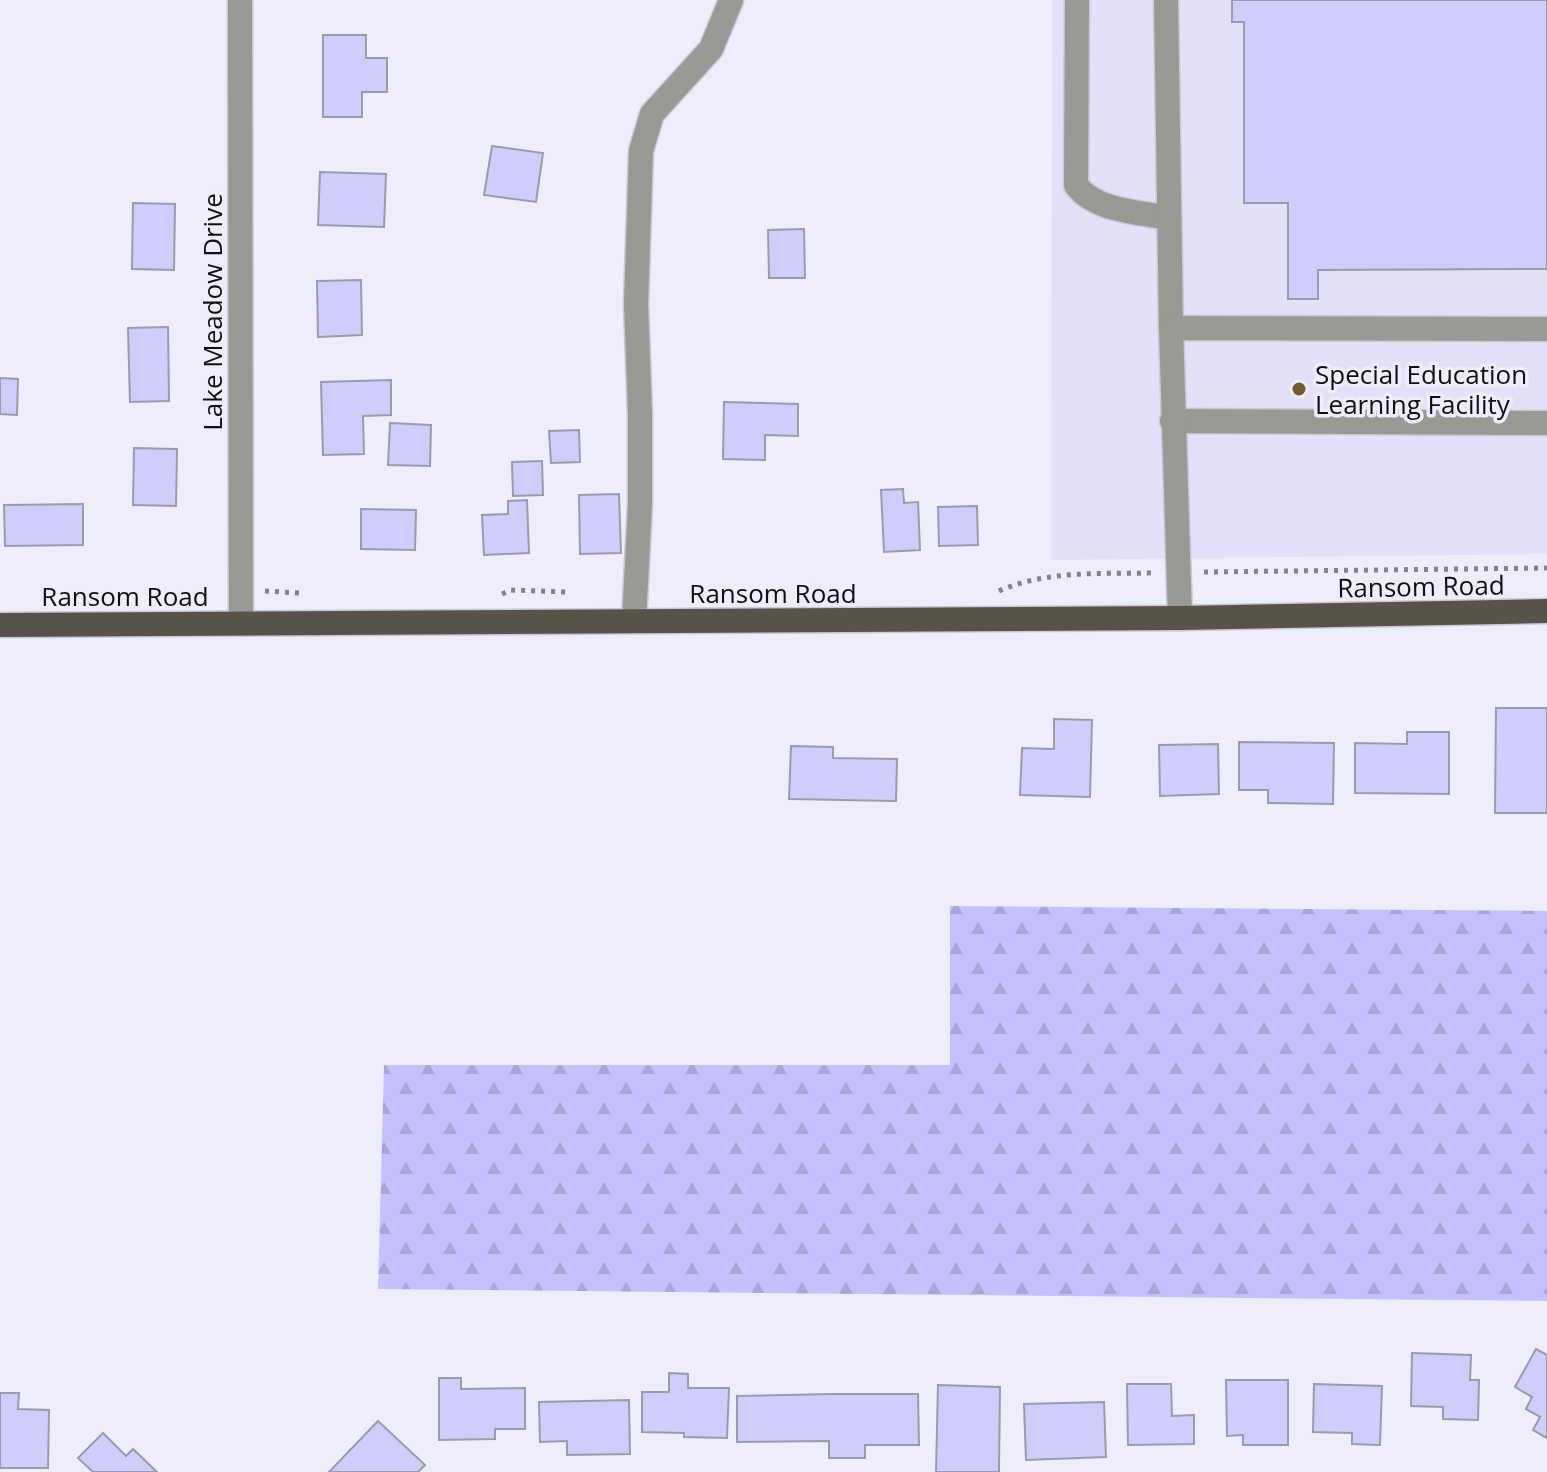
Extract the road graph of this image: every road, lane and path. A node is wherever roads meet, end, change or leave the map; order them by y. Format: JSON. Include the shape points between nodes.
{"nodes":[{"id":1,"x":240,"y":0,"type":"edge"},
{"id":2,"x":731,"y":0,"type":"edge"},
{"id":3,"x":1077,"y":0,"type":"edge"},
{"id":4,"x":1166,"y":0,"type":"edge"},
{"id":5,"x":1169,"y":218,"type":"junction"},
{"id":6,"x":1171,"y":328,"type":"junction"},
{"id":7,"x":1547,"y":329,"type":"edge"},
{"id":8,"x":1172,"y":421,"type":"junction"},
{"id":9,"x":1547,"y":423,"type":"edge"},
{"id":10,"x":1547,"y":568,"type":"edge"},
{"id":11,"x":1178,"y":572,"type":"junction"},
{"id":12,"x":241,"y":591,"type":"junction"},
{"id":13,"x":312,"y":594,"type":"dead end"},
{"id":14,"x":992,"y":594,"type":"dead end"},
{"id":15,"x":496,"y":596,"type":"dead end"},
{"id":16,"x":581,"y":598,"type":"dead end"},
{"id":17,"x":1547,"y":611,"type":"edge"},
{"id":18,"x":1180,"y":618,"type":"junction"},
{"id":19,"x":634,"y":621,"type":"junction"},
{"id":20,"x":241,"y":623,"type":"junction"},
{"id":21,"x":0,"y":625,"type":"edge"}],
"edges":[{"from":1,"to":12,"type":"street","name":"Lake Meadow Drive"},
{"from":2,"to":19,"type":"street","via":[[711,49],[652,114],[641,151],[636,304],[640,504]]},
{"from":3,"to":5,"type":"street","via":[[1076,185],[1086,198]]},
{"from":4,"to":5,"type":"street"},
{"from":5,"to":6,"type":"street"},
{"from":6,"to":7,"type":"street"},
{"from":6,"to":8,"type":"street"},
{"from":8,"to":9,"type":"street"},
{"from":8,"to":11,"type":"street"},
{"from":10,"to":11,"type":"path"},
{"from":11,"to":14,"type":"path","via":[[1049,577]]},
{"from":11,"to":18,"type":"street"},
{"from":12,"to":13,"type":"path"},
{"from":12,"to":20,"type":"street","name":"Lake Meadow Drive"},
{"from":15,"to":16,"type":"path","via":[[511,590],[568,592]]},
{"from":17,"to":18,"type":"main road","name":"Ransom Road"},
{"from":18,"to":19,"type":"main road","name":"Ransom Road"},
{"from":19,"to":20,"type":"main road","name":"Ransom Road"},
{"from":20,"to":21,"type":"main road","name":"Ransom Road"}]}
